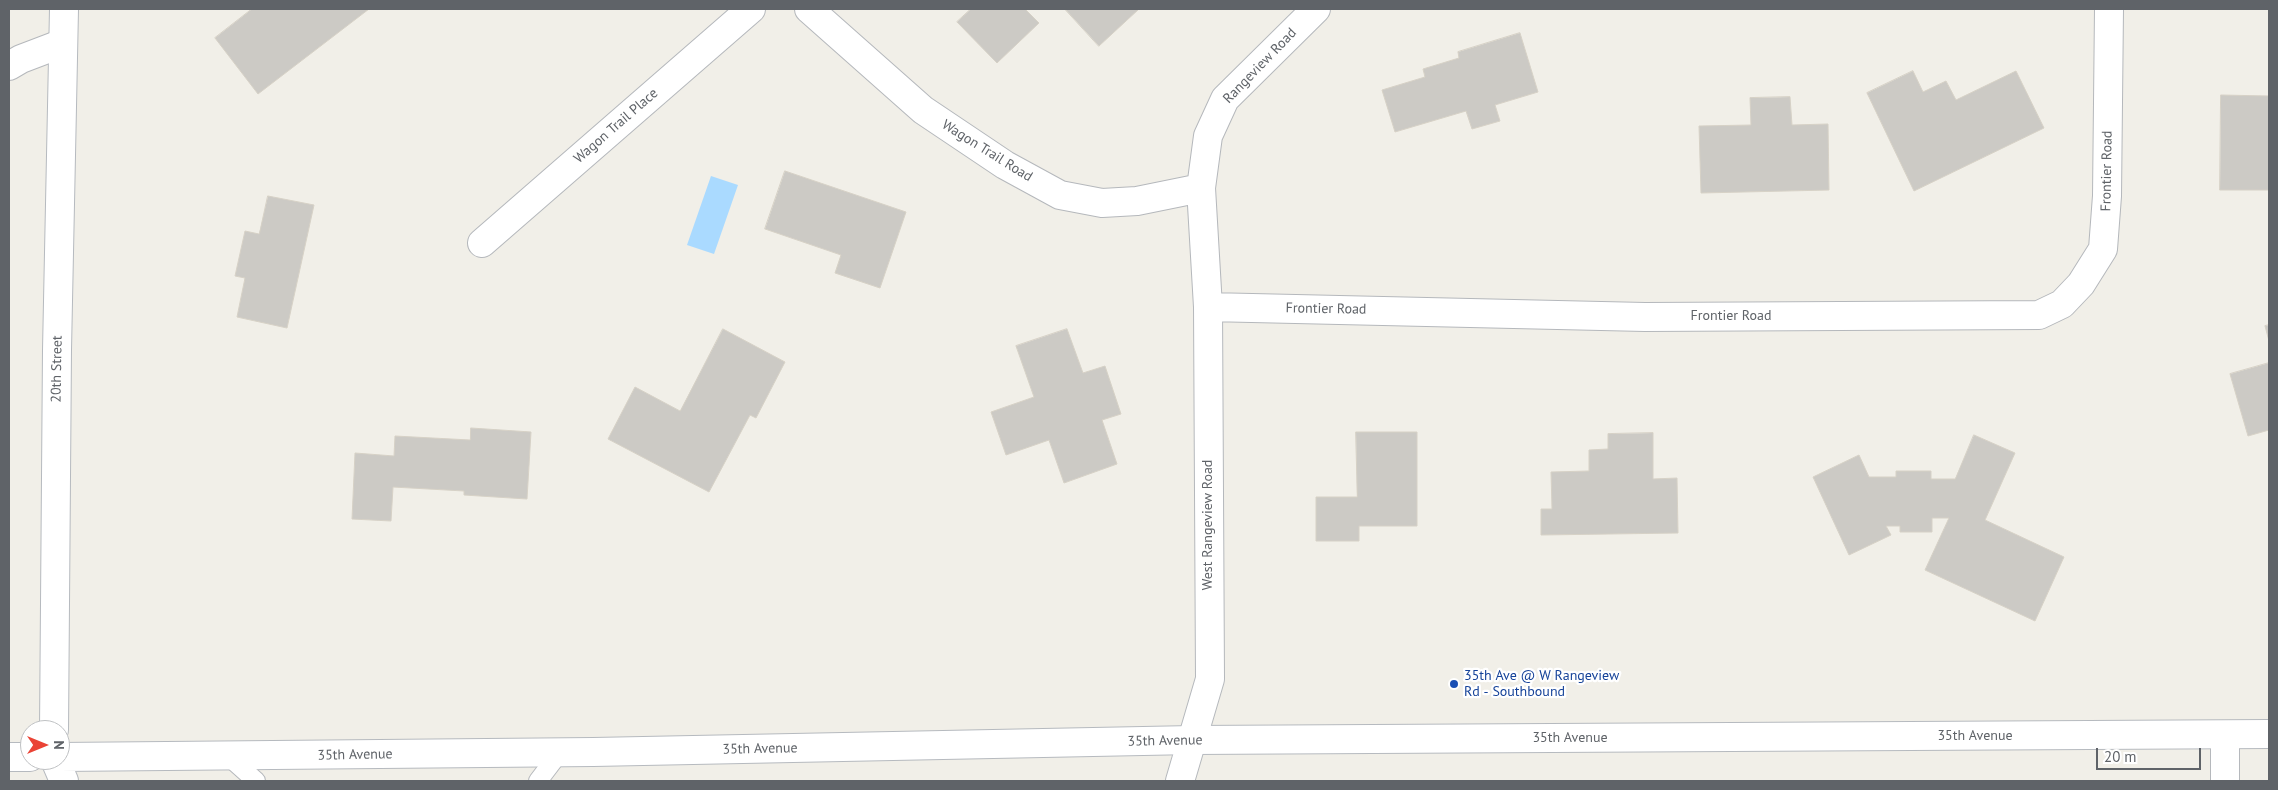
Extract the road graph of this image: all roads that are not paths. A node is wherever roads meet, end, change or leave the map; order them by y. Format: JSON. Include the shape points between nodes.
{"nodes":[{"id":1,"x":64,"y":9,"type":"edge"},
{"id":2,"x":751,"y":9,"type":"edge"},
{"id":3,"x":809,"y":9,"type":"edge"},
{"id":4,"x":1316,"y":9,"type":"edge"},
{"id":5,"x":2109,"y":9,"type":"edge"},
{"id":6,"x":63,"y":43,"type":"junction"},
{"id":7,"x":9,"y":66,"type":"edge"},
{"id":8,"x":1201,"y":188,"type":"junction"},
{"id":9,"x":482,"y":243,"type":"dead end"},
{"id":10,"x":1208,"y":307,"type":"junction"},
{"id":11,"x":54,"y":720,"type":"edge"},
{"id":12,"x":2269,"y":734,"type":"edge"},
{"id":13,"x":2225,"y":735,"type":"junction"},
{"id":14,"x":1193,"y":740,"type":"junction"},
{"id":15,"x":560,"y":752,"type":"junction"},
{"id":16,"x":228,"y":756,"type":"junction"},
{"id":17,"x":70,"y":757,"type":"edge"},
{"id":18,"x":256,"y":781,"type":"edge"},
{"id":19,"x":538,"y":781,"type":"edge"},
{"id":20,"x":1180,"y":781,"type":"edge"},
{"id":21,"x":2225,"y":781,"type":"edge"}],
"edges":[{"from":1,"to":6,"type":"main road","name":"20th Street"},
{"from":2,"to":9,"type":"main road","name":"Wagon Trail Place"},
{"from":3,"to":8,"type":"main road","name":"Wagon Trail Road","via":[[923,110],[1005,165],[1060,195],[1102,203]]},
{"from":4,"to":8,"type":"main road","name":"Rangeview Road","via":[[1225,99],[1208,136]]},
{"from":5,"to":10,"type":"main road","name":"Frontier Road","via":[[2108,196],[2103,249],[2081,284],[2062,304],[2039,315],[1644,317]]},
{"from":6,"to":7,"type":"main road"},
{"from":6,"to":11,"type":"main road","name":"20th Street"},
{"from":8,"to":10,"type":"main road"},
{"from":10,"to":14,"type":"main road","name":"West Rangeview Road","via":[[1210,679]]},
{"from":12,"to":13,"type":"main road","name":"35th Avenue"},
{"from":13,"to":14,"type":"main road","name":"35th Avenue"},
{"from":13,"to":21,"type":"main road"},
{"from":14,"to":15,"type":"main road","name":"35th Avenue"},
{"from":14,"to":20,"type":"main road","name":"West Rangeview Road"},
{"from":15,"to":16,"type":"main road","name":"35th Avenue"},
{"from":15,"to":19,"type":"lane"},
{"from":16,"to":17,"type":"main road","name":"35th Avenue"},
{"from":16,"to":18,"type":"lane"}]}
